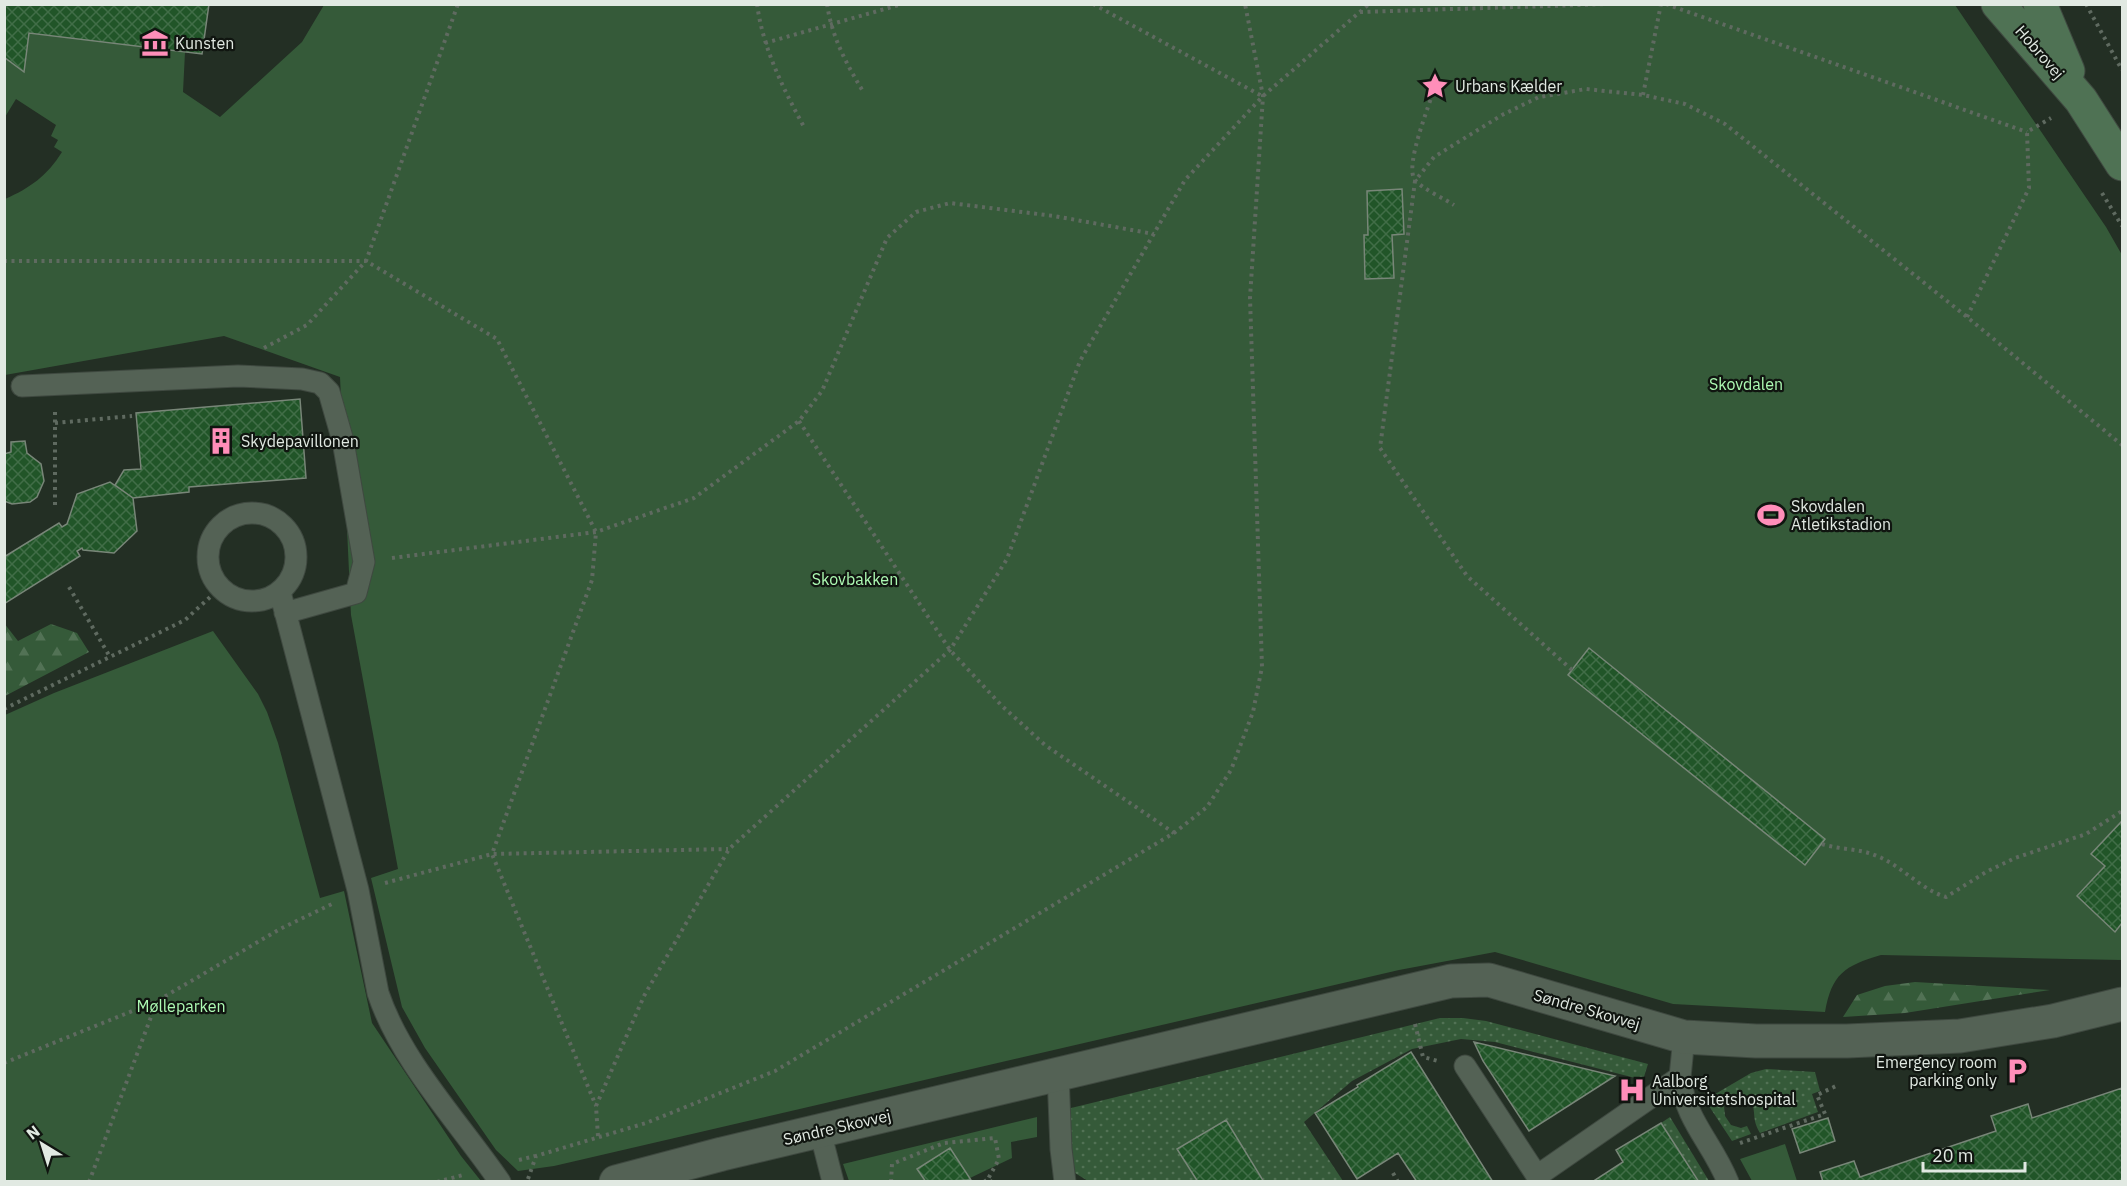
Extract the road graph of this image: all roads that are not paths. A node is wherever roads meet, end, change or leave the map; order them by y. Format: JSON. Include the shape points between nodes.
{"nodes":[{"id":1,"x":1998,"y":4,"type":"edge"},
{"id":2,"x":2040,"y":4,"type":"edge"},
{"id":3,"x":2080,"y":100,"type":"junction"},
{"id":4,"x":2122,"y":164,"type":"edge"},
{"id":5,"x":22,"y":386,"type":"dead end"},
{"id":6,"x":280,"y":592,"type":"junction"},
{"id":7,"x":285,"y":613,"type":"junction"},
{"id":8,"x":2122,"y":1004,"type":"edge"},
{"id":9,"x":1684,"y":1036,"type":"junction"},
{"id":10,"x":1466,"y":1066,"type":"dead end"},
{"id":11,"x":1058,"y":1074,"type":"junction"},
{"id":12,"x":1680,"y":1077,"type":"junction"},
{"id":13,"x":820,"y":1131,"type":"junction"},
{"id":14,"x":500,"y":1182,"type":"edge"},
{"id":15,"x":616,"y":1182,"type":"edge"},
{"id":16,"x":833,"y":1182,"type":"edge"},
{"id":17,"x":1065,"y":1182,"type":"edge"},
{"id":18,"x":1728,"y":1182,"type":"edge"}],
"edges":[{"from":1,"to":3,"type":"main road","name":"Hobrovej"},
{"from":2,"to":3,"type":"main road","name":"Hobrovej"},
{"from":3,"to":4,"type":"main road","name":"Hobrovej"},
{"from":5,"to":7,"type":"lane","via":[[238,376],[320,383],[329,392],[343,441],[364,562],[356,593]]},
{"from":6,"to":6,"type":"lane","via":[[251,601],[220,588],[208,564],[208,548],[216,531],[228,520],[249,513],[267,515],[290,533],[296,563]]},
{"from":6,"to":7,"type":"lane"},
{"from":7,"to":14,"type":"lane","via":[[358,890],[383,1009],[422,1075]]},
{"from":8,"to":9,"type":"street","name":"Søndre Skovvej","via":[[2053,1021],[1960,1036],[1847,1041]]},
{"from":9,"to":11,"type":"street","name":"Søndre Skovvej","via":[[1489,980],[1451,981]]},
{"from":9,"to":12,"type":"lane"},
{"from":10,"to":12,"type":"lane","via":[[1537,1176]]},
{"from":11,"to":13,"type":"street","name":"Søndre Skovvej"},
{"from":11,"to":17,"type":"lane"},
{"from":12,"to":18,"type":"lane","via":[[1691,1117]]},
{"from":13,"to":15,"type":"street","name":"Søndre Skovvej"},
{"from":13,"to":16,"type":"lane"}]}
